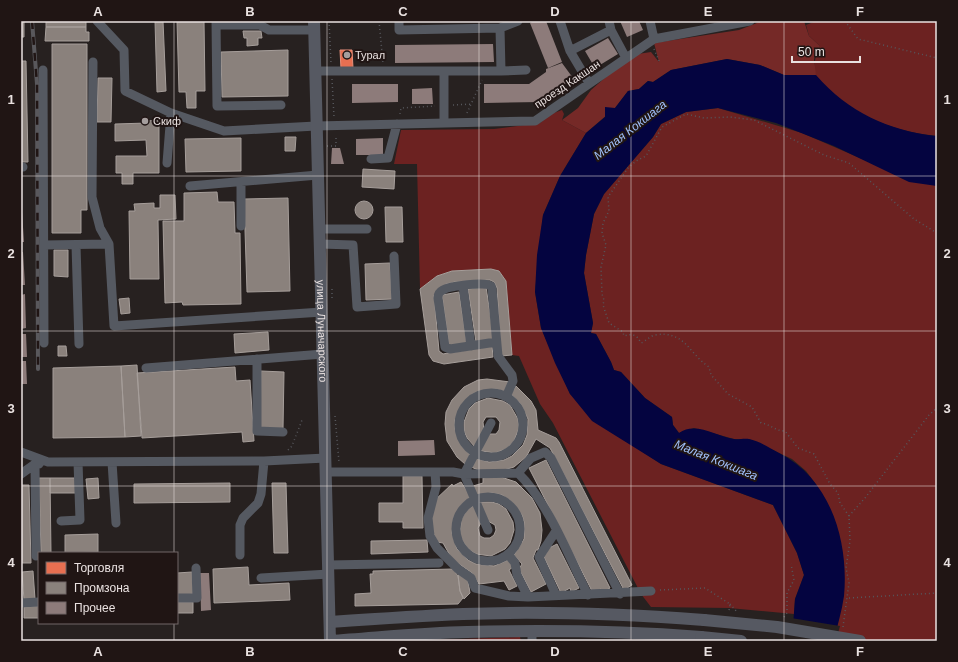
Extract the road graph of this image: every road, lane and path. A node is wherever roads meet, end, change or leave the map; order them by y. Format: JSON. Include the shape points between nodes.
{"nodes":[{"id":1,"x":97,"y":21,"type":"edge"},
{"id":2,"x":329,"y":21,"type":"edge"},
{"id":3,"x":379,"y":21,"type":"edge"},
{"id":4,"x":399,"y":21,"type":"edge"},
{"id":5,"x":518,"y":21,"type":"edge"},
{"id":6,"x":560,"y":21,"type":"edge"},
{"id":7,"x":650,"y":21,"type":"edge"},
{"id":8,"x":750,"y":21,"type":"edge"},
{"id":9,"x":845,"y":21,"type":"edge"},
{"id":10,"x":216,"y":23,"type":"edge"},
{"id":11,"x":314,"y":25,"type":"edge"},
{"id":12,"x":610,"y":26,"type":"edge"},
{"id":13,"x":500,"y":28,"type":"junction"},
{"id":14,"x":652,"y":41,"type":"junction"},
{"id":15,"x":570,"y":51,"type":"junction"},
{"id":16,"x":626,"y":58,"type":"junction"},
{"id":17,"x":937,"y":58,"type":"edge"},
{"id":18,"x":93,"y":62,"type":"dead end"},
{"id":19,"x":660,"y":63,"type":"dead end"},
{"id":20,"x":43,"y":70,"type":"dead end"},
{"id":21,"x":526,"y":70,"type":"dead end"},
{"id":22,"x":315,"y":71,"type":"junction"},
{"id":23,"x":331,"y":71,"type":"junction"},
{"id":24,"x":384,"y":71,"type":"junction"},
{"id":25,"x":444,"y":71,"type":"junction"},
{"id":26,"x":481,"y":71,"type":"junction"},
{"id":27,"x":501,"y":71,"type":"junction"},
{"id":28,"x":589,"y":84,"type":"junction"},
{"id":29,"x":473,"y":104,"type":"junction"},
{"id":30,"x":281,"y":105,"type":"dead end"},
{"id":31,"x":444,"y":105,"type":"junction"},
{"id":32,"x":171,"y":113,"type":"junction"},
{"id":33,"x":462,"y":122,"type":"junction"},
{"id":34,"x":444,"y":123,"type":"junction"},
{"id":35,"x":397,"y":124,"type":"junction"},
{"id":36,"x":335,"y":125,"type":"junction"},
{"id":37,"x":316,"y":126,"type":"junction"},
{"id":38,"x":327,"y":146,"type":"dead end"},
{"id":39,"x":371,"y":159,"type":"dead end"},
{"id":40,"x":167,"y":163,"type":"dead end"},
{"id":41,"x":318,"y":175,"type":"junction"},
{"id":42,"x":241,"y":182,"type":"junction"},
{"id":43,"x":190,"y":186,"type":"dead end"},
{"id":44,"x":241,"y":226,"type":"dead end"},
{"id":45,"x":367,"y":228,"type":"dead end"},
{"id":46,"x":320,"y":229,"type":"junction"},
{"id":47,"x":937,"y":233,"type":"edge"},
{"id":48,"x":76,"y":244,"type":"junction"},
{"id":49,"x":109,"y":244,"type":"junction"},
{"id":50,"x":320,"y":244,"type":"junction"},
{"id":51,"x":44,"y":245,"type":"junction"},
{"id":52,"x":394,"y":256,"type":"dead end"},
{"id":53,"x":463,"y":286,"type":"junction"},
{"id":54,"x":322,"y":312,"type":"junction"},
{"id":55,"x":496,"y":342,"type":"junction"},
{"id":56,"x":44,"y":343,"type":"dead end"},
{"id":57,"x":79,"y":344,"type":"dead end"},
{"id":58,"x":471,"y":346,"type":"junction"},
{"id":59,"x":323,"y":354,"type":"junction"},
{"id":60,"x":257,"y":359,"type":"junction"},
{"id":61,"x":146,"y":368,"type":"dead end"},
{"id":62,"x":506,"y":397,"type":"junction"},
{"id":63,"x":937,"y":408,"type":"edge"},
{"id":64,"x":302,"y":420,"type":"dead end"},
{"id":65,"x":491,"y":423,"type":"dead end"},
{"id":66,"x":282,"y":432,"type":"dead end"},
{"id":67,"x":21,"y":452,"type":"edge"},
{"id":68,"x":475,"y":453,"type":"junction"},
{"id":69,"x":326,"y":458,"type":"junction"},
{"id":70,"x":280,"y":460,"type":"junction"},
{"id":71,"x":264,"y":461,"type":"junction"},
{"id":72,"x":48,"y":462,"type":"junction"},
{"id":73,"x":78,"y":462,"type":"junction"},
{"id":74,"x":112,"y":462,"type":"junction"},
{"id":75,"x":35,"y":464,"type":"junction"},
{"id":76,"x":326,"y":472,"type":"junction"},
{"id":77,"x":435,"y":472,"type":"junction"},
{"id":78,"x":518,"y":473,"type":"junction"},
{"id":79,"x":21,"y":474,"type":"edge"},
{"id":80,"x":464,"y":474,"type":"junction"},
{"id":81,"x":475,"y":500,"type":"junction"},
{"id":82,"x":849,"y":516,"type":"junction"},
{"id":83,"x":61,"y":521,"type":"dead end"},
{"id":84,"x":116,"y":522,"type":"dead end"},
{"id":85,"x":488,"y":530,"type":"dead end"},
{"id":86,"x":556,"y":530,"type":"junction"},
{"id":87,"x":508,"y":554,"type":"junction"},
{"id":88,"x":240,"y":555,"type":"dead end"},
{"id":89,"x":36,"y":556,"type":"dead end"},
{"id":90,"x":439,"y":562,"type":"dead end"},
{"id":91,"x":790,"y":564,"type":"dead end"},
{"id":92,"x":196,"y":568,"type":"dead end"},
{"id":93,"x":329,"y":570,"type":"junction"},
{"id":94,"x":262,"y":578,"type":"dead end"},
{"id":95,"x":651,"y":591,"type":"joint"},
{"id":96,"x":937,"y":593,"type":"edge"},
{"id":97,"x":620,"y":594,"type":"junction"},
{"id":98,"x":556,"y":595,"type":"junction"},
{"id":99,"x":588,"y":595,"type":"junction"},
{"id":100,"x":528,"y":597,"type":"junction"},
{"id":101,"x":178,"y":598,"type":"edge"},
{"id":102,"x":848,"y":598,"type":"junction"},
{"id":103,"x":38,"y":602,"type":"edge"},
{"id":104,"x":21,"y":603,"type":"edge"},
{"id":105,"x":730,"y":604,"type":"junction"},
{"id":106,"x":729,"y":611,"type":"dead end"},
{"id":107,"x":740,"y":616,"type":"dead end"},
{"id":108,"x":782,"y":618,"type":"dead end"},
{"id":109,"x":330,"y":622,"type":"junction"},
{"id":110,"x":843,"y":628,"type":"dead end"},
{"id":111,"x":532,"y":636,"type":"edge"},
{"id":112,"x":330,"y":641,"type":"edge"},
{"id":113,"x":741,"y":641,"type":"edge"},
{"id":114,"x":860,"y":641,"type":"edge"}],
"edges":[{"from":1,"to":32,"type":"street","name":"проезд Какшан","via":[[124,50],[125,91]]},
{"from":2,"to":23,"type":"path"},
{"from":3,"to":24,"type":"path"},
{"from":4,"to":13,"type":"street","via":[[399,30]]},
{"from":5,"to":13,"type":"street"},
{"from":6,"to":15,"type":"street"},
{"from":7,"to":14,"type":"street"},
{"from":8,"to":14,"type":"street","name":"проезд Какшан"},
{"from":9,"to":17,"type":"path","via":[[858,39]]},
{"from":10,"to":11,"type":"street","via":[[260,25],[270,30]]},
{"from":10,"to":30,"type":"street","via":[[217,106]]},
{"from":11,"to":22,"type":"main road","name":"улица Луначарского"},
{"from":12,"to":15,"type":"street"},
{"from":12,"to":16,"type":"street"},
{"from":13,"to":27,"type":"street"},
{"from":14,"to":16,"type":"street","name":"проезд Какшан"},
{"from":14,"to":19,"type":"path"},
{"from":15,"to":28,"type":"street"},
{"from":16,"to":28,"type":"street","name":"проезд Какшан"},
{"from":18,"to":49,"type":"street","via":[[92,197],[100,228]]},
{"from":20,"to":51,"type":"street"},
{"from":21,"to":27,"type":"street"},
{"from":22,"to":23,"type":"street"},
{"from":22,"to":37,"type":"main road","name":"улица Луначарского"},
{"from":23,"to":24,"type":"street"},
{"from":23,"to":36,"type":"path"},
{"from":24,"to":25,"type":"street"},
{"from":25,"to":26,"type":"street"},
{"from":25,"to":31,"type":"street"},
{"from":26,"to":27,"type":"street"},
{"from":26,"to":29,"type":"path","via":[[483,80]]},
{"from":28,"to":33,"type":"street","name":"проезд Какшан","via":[[535,121]]},
{"from":29,"to":31,"type":"path"},
{"from":29,"to":33,"type":"path"},
{"from":31,"to":34,"type":"street"},
{"from":31,"to":35,"type":"path","via":[[402,108]]},
{"from":32,"to":37,"type":"street","name":"проезд Какшан","via":[[224,132]]},
{"from":32,"to":40,"type":"street"},
{"from":33,"to":34,"type":"street","name":"проезд Какшан"},
{"from":34,"to":35,"type":"street","name":"проезд Какшан"},
{"from":35,"to":36,"type":"street","name":"проезд Какшан"},
{"from":35,"to":39,"type":"street","via":[[388,158]]},
{"from":36,"to":37,"type":"street","name":"проезд Какшан"},
{"from":36,"to":38,"type":"path","via":[[336,146]]},
{"from":37,"to":41,"type":"main road","name":"улица Луначарского"},
{"from":41,"to":42,"type":"street"},
{"from":41,"to":46,"type":"main road","name":"улица Луначарского"},
{"from":42,"to":43,"type":"street"},
{"from":42,"to":44,"type":"street"},
{"from":45,"to":46,"type":"street"},
{"from":46,"to":50,"type":"main road","name":"улица Луначарского"},
{"from":47,"to":82,"type":"path","via":[[914,219],[849,163],[824,155],[754,120],[730,117],[704,118],[686,114],[662,127],[646,156],[628,168],[608,197],[609,211],[603,223],[602,233],[606,245],[600,283],[604,300],[602,305],[609,323],[623,332],[624,336],[635,335],[641,343],[653,336],[678,337],[683,340],[700,361],[709,367],[711,375],[728,394],[752,407],[761,423],[776,431],[785,431],[798,448],[814,454]]},
{"from":48,"to":49,"type":"street"},
{"from":48,"to":51,"type":"street"},
{"from":48,"to":57,"type":"street"},
{"from":49,"to":54,"type":"street","via":[[114,326]]},
{"from":50,"to":52,"type":"street","via":[[353,245],[357,307],[396,304]]},
{"from":50,"to":54,"type":"main road","name":"улица Луначарского"},
{"from":51,"to":56,"type":"street"},
{"from":53,"to":55,"type":"street","via":[[485,283],[491,286]]},
{"from":53,"to":58,"type":"street"},
{"from":53,"to":58,"type":"street","via":[[443,289],[438,295],[443,337],[447,349]]},
{"from":54,"to":59,"type":"main road","name":"улица Луначарского"},
{"from":55,"to":58,"type":"street"},
{"from":55,"to":62,"type":"street","via":[[498,356],[512,375],[513,381]]},
{"from":59,"to":60,"type":"street"},
{"from":59,"to":69,"type":"main road","name":"улица Луначарского"},
{"from":60,"to":61,"type":"street"},
{"from":60,"to":66,"type":"street","via":[[257,431]]},
{"from":62,"to":68,"type":"street","via":[[487,393],[478,396],[464,408],[459,427],[461,436]]},
{"from":62,"to":68,"type":"street","via":[[514,402],[521,414],[521,438],[512,449],[500,456],[490,457]]},
{"from":63,"to":82,"type":"path"},
{"from":64,"to":70,"type":"path","via":[[292,446]]},
{"from":65,"to":68,"type":"street"},
{"from":67,"to":72,"type":"street"},
{"from":68,"to":80,"type":"street"},
{"from":69,"to":70,"type":"street"},
{"from":69,"to":76,"type":"main road","name":"улица Луначарского"},
{"from":70,"to":71,"type":"street"},
{"from":71,"to":74,"type":"street"},
{"from":71,"to":88,"type":"street","via":[[262,494],[258,503],[240,524]]},
{"from":72,"to":73,"type":"street"},
{"from":72,"to":75,"type":"street"},
{"from":73,"to":74,"type":"street"},
{"from":73,"to":83,"type":"street","via":[[80,520]]},
{"from":74,"to":84,"type":"street"},
{"from":75,"to":79,"type":"street"},
{"from":75,"to":89,"type":"street"},
{"from":76,"to":77,"type":"street"},
{"from":76,"to":93,"type":"main road","name":"улица Луначарского"},
{"from":77,"to":80,"type":"street"},
{"from":77,"to":100,"type":"street","via":[[436,487],[428,518],[430,536],[437,548],[458,570],[471,578],[475,588],[509,596]]},
{"from":78,"to":80,"type":"street"},
{"from":78,"to":86,"type":"street","via":[[535,493]]},
{"from":78,"to":97,"type":"street","via":[[538,454],[548,454]]},
{"from":80,"to":81,"type":"street"},
{"from":81,"to":85,"type":"street"},
{"from":81,"to":87,"type":"street","via":[[494,497],[503,500],[516,514],[520,532],[518,542]]},
{"from":81,"to":87,"type":"street","via":[[461,512],[457,521],[458,540],[462,548],[473,557],[487,561],[497,560]]},
{"from":82,"to":102,"type":"path","via":[[850,541],[846,568]]},
{"from":86,"to":98,"type":"street","via":[[539,557]]},
{"from":86,"to":99,"type":"street"},
{"from":87,"to":100,"type":"street","via":[[516,563],[517,575]]},
{"from":90,"to":93,"type":"street"},
{"from":91,"to":108,"type":"path","via":[[794,580],[787,593],[787,613]]},
{"from":92,"to":101,"type":"street","via":[[197,598]]},
{"from":93,"to":94,"type":"street"},
{"from":93,"to":109,"type":"main road","name":"улица Луначарского"},
{"from":95,"to":97,"type":"street"},
{"from":95,"to":105,"type":"path","via":[[705,588]]},
{"from":96,"to":102,"type":"path"},
{"from":97,"to":99,"type":"street"},
{"from":98,"to":99,"type":"street"},
{"from":98,"to":100,"type":"street"},
{"from":102,"to":110,"type":"path"},
{"from":103,"to":104,"type":"street"},
{"from":105,"to":106,"type":"path"},
{"from":105,"to":107,"type":"path"},
{"from":109,"to":112,"type":"main road","name":"улица Луначарского"},
{"from":109,"to":114,"type":"main road","bridge":true,"via":[[464,614],[643,615],[777,627]]},
{"from":111,"to":112,"type":"main road","via":[[466,632]]},
{"from":111,"to":113,"type":"main road","bridge":true,"via":[[622,633]]}]}
